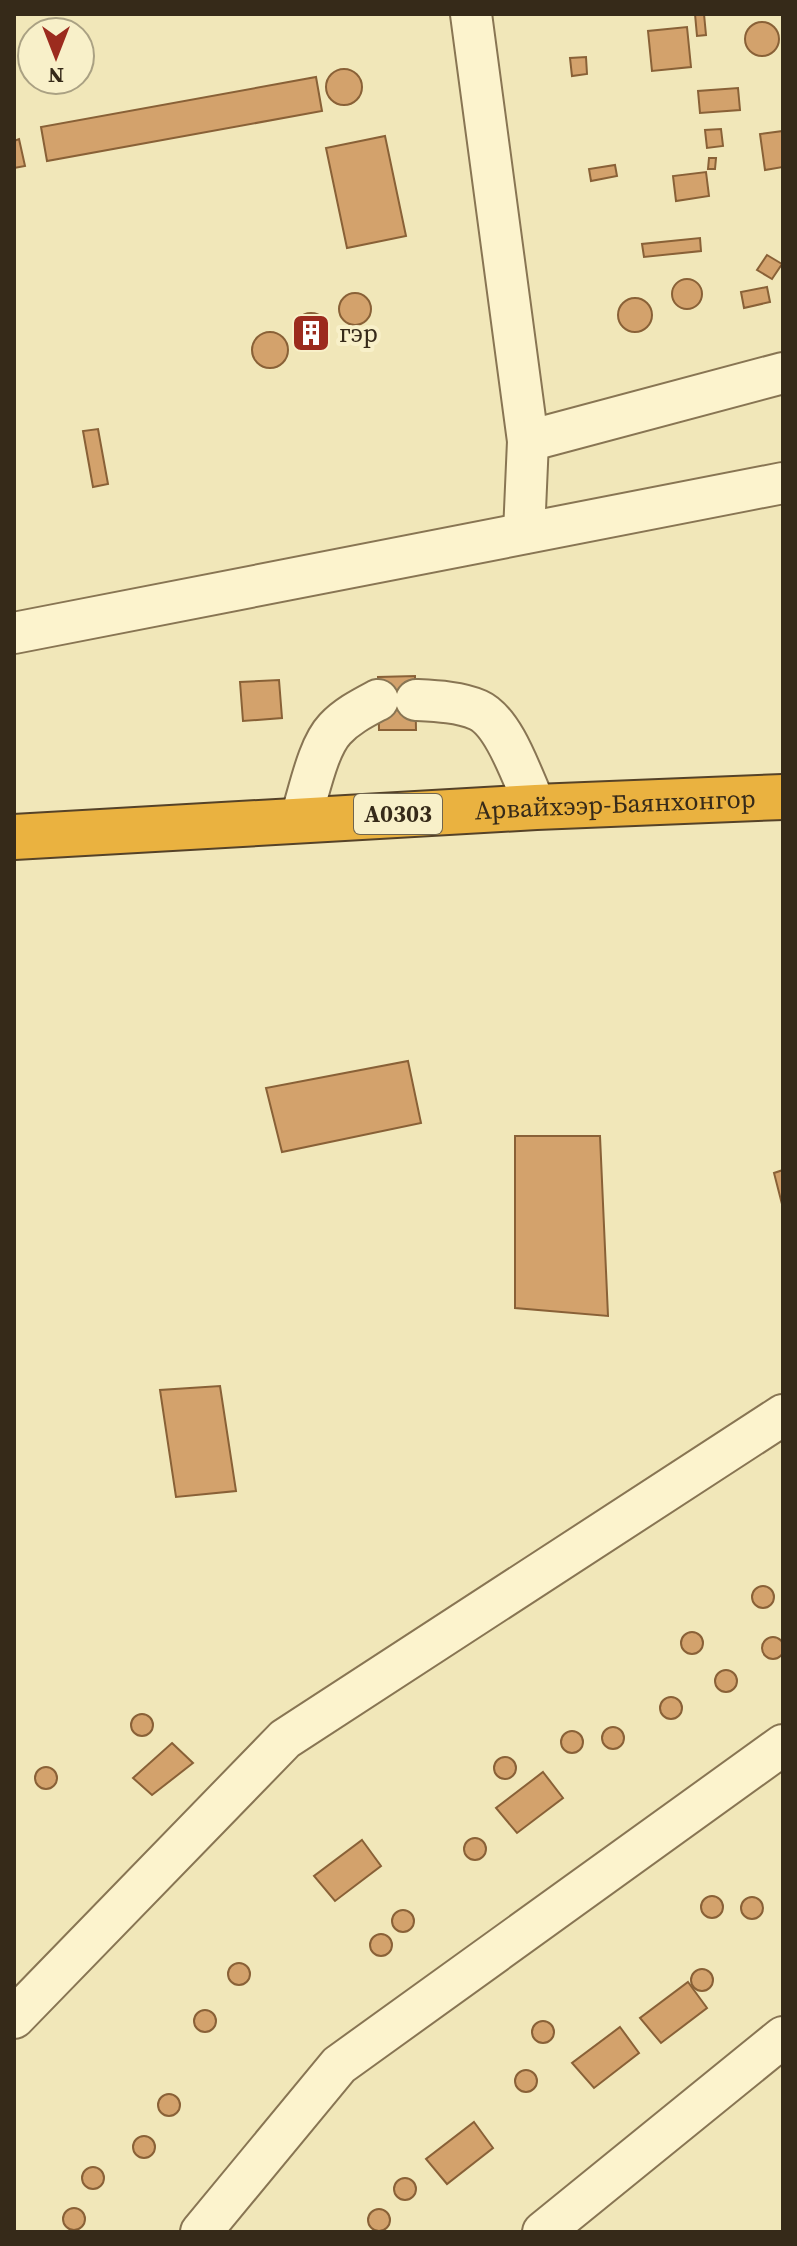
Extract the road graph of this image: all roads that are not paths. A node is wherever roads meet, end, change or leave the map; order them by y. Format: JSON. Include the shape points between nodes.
{"nodes":[{"id":1,"x":471,"y":14,"type":"edge"},
{"id":2,"x":783,"y":373,"type":"edge"},
{"id":3,"x":528,"y":441,"type":"junction"},
{"id":4,"x":783,"y":483,"type":"edge"},
{"id":5,"x":524,"y":533,"type":"junction"},
{"id":6,"x":14,"y":633,"type":"edge"},
{"id":7,"x":783,"y":797,"type":"edge"},
{"id":8,"x":536,"y":807,"type":"junction"},
{"id":9,"x":300,"y":820,"type":"junction"},
{"id":10,"x":14,"y":837,"type":"edge"},
{"id":11,"x":783,"y":1415,"type":"edge"},
{"id":12,"x":783,"y":1745,"type":"edge"},
{"id":13,"x":14,"y":2018,"type":"edge"},
{"id":14,"x":783,"y":2037,"type":"edge"},
{"id":15,"x":201,"y":2232,"type":"edge"},
{"id":16,"x":543,"y":2232,"type":"edge"}],
"edges":[{"from":1,"to":3,"type":"street"},
{"from":2,"to":3,"type":"street"},
{"from":3,"to":5,"type":"street"},
{"from":4,"to":5,"type":"street"},
{"from":5,"to":6,"type":"street"},
{"from":7,"to":8,"type":"highway","name":"Арвайхээр-Баянхонгор","number":"A0303"},
{"from":8,"to":9,"type":"highway","name":"Арвайхээр-Баянхонгор","number":"A0303"},
{"from":8,"to":9,"type":"street","via":[[497,724],[479,710],[397,700],[350,716],[334,730]]},
{"from":9,"to":10,"type":"highway","name":"Арвайхээр-Баянхонгор","number":"A0303"},
{"from":11,"to":13,"type":"street","via":[[285,1739]]},
{"from":12,"to":15,"type":"street","via":[[339,2065]]},
{"from":14,"to":16,"type":"street"}]}
